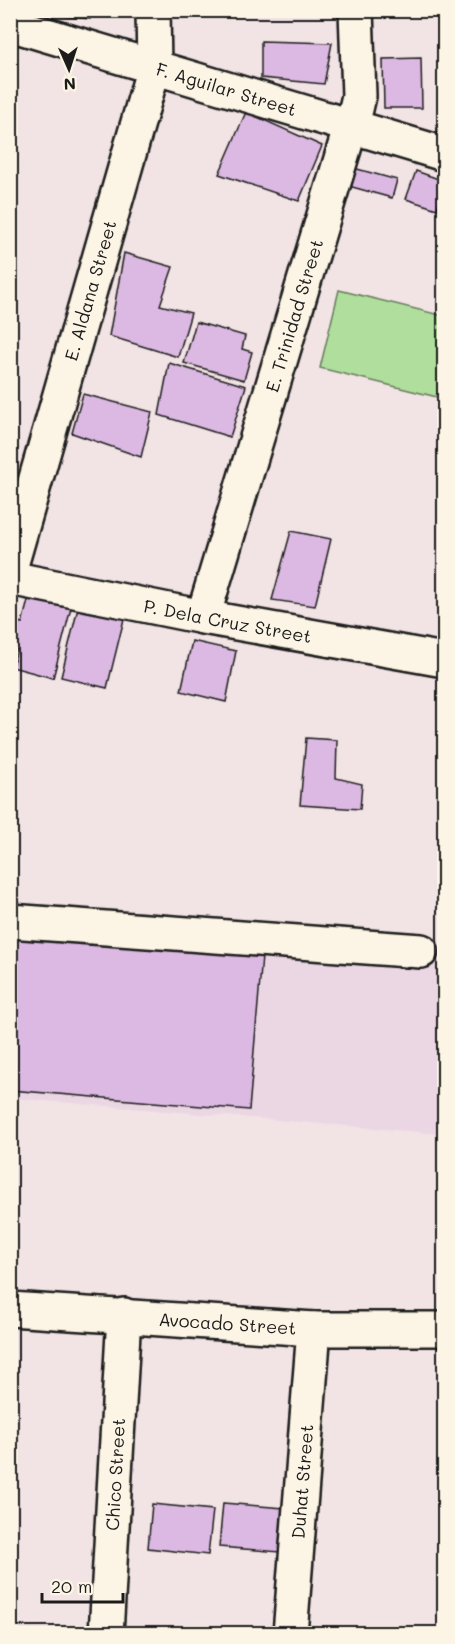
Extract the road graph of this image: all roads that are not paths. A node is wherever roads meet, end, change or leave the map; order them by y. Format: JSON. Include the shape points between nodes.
{"nodes":[{"id":1,"x":153,"y":10,"type":"edge"},
{"id":2,"x":356,"y":10,"type":"edge"},
{"id":3,"x":10,"y":24,"type":"edge"},
{"id":4,"x":154,"y":67,"type":"junction"},
{"id":5,"x":351,"y":126,"type":"junction"},
{"id":6,"x":444,"y":154,"type":"edge"},
{"id":7,"x":10,"y":569,"type":"edge"},
{"id":8,"x":10,"y":578,"type":"edge"},
{"id":9,"x":203,"y":617,"type":"junction"},
{"id":10,"x":444,"y":660,"type":"edge"},
{"id":11,"x":10,"y":921,"type":"edge"},
{"id":12,"x":421,"y":951,"type":"dead end"},
{"id":13,"x":10,"y":1309,"type":"edge"},
{"id":14,"x":124,"y":1315,"type":"junction"},
{"id":15,"x":314,"y":1329,"type":"junction"},
{"id":16,"x":444,"y":1329,"type":"edge"},
{"id":17,"x":106,"y":1634,"type":"edge"},
{"id":18,"x":290,"y":1634,"type":"edge"}],
"edges":[{"from":1,"to":4,"type":"street","name":"E. Aldana Street"},
{"from":2,"to":5,"type":"street","name":"E. Trinidad Street","via":[[358,96]]},
{"from":3,"to":4,"type":"street","name":"F. Aguilar Street"},
{"from":4,"to":5,"type":"street","name":"F. Aguilar Street"},
{"from":4,"to":7,"type":"street","name":"E. Aldana Street"},
{"from":5,"to":6,"type":"street","name":"F. Aguilar Street"},
{"from":5,"to":9,"type":"street","name":"E. Trinidad Street"},
{"from":8,"to":9,"type":"street","name":"P. Dela Cruz Street"},
{"from":9,"to":10,"type":"street","name":"P. Dela Cruz Street"},
{"from":11,"to":12,"type":"street"},
{"from":13,"to":14,"type":"street","name":"Avocado Street"},
{"from":14,"to":15,"type":"street","name":"Avocado Street"},
{"from":14,"to":17,"type":"street","name":"Chico Street"},
{"from":15,"to":16,"type":"street","name":"Avocado Street"},
{"from":15,"to":18,"type":"street","name":"Duhat Street"}]}
